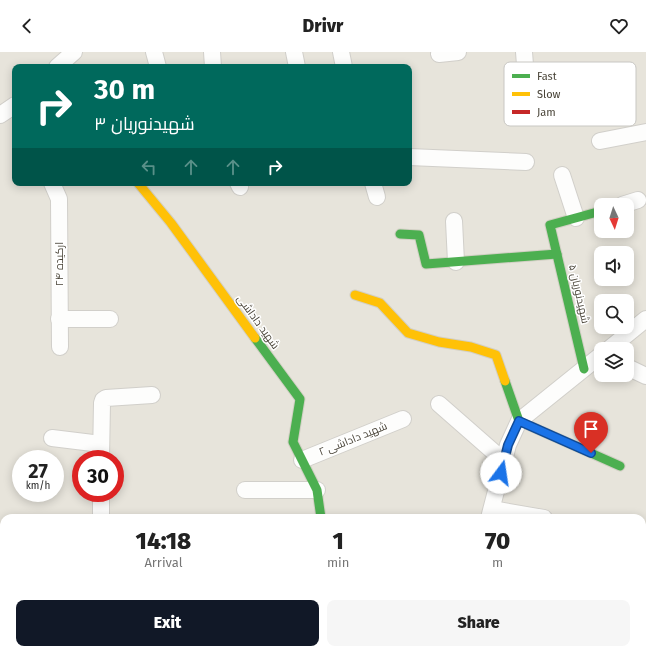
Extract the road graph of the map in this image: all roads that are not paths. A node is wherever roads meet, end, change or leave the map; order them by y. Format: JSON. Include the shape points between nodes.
{"nodes":[{"id":1,"x":74,"y":52,"type":"edge"},
{"id":2,"x":154,"y":52,"type":"edge"},
{"id":3,"x":212,"y":52,"type":"edge"},
{"id":4,"x":294,"y":52,"type":"edge"},
{"id":5,"x":341,"y":52,"type":"edge"},
{"id":6,"x":458,"y":52,"type":"edge"},
{"id":7,"x":524,"y":52,"type":"edge"},
{"id":8,"x":439,"y":54,"type":"dead end"},
{"id":9,"x":525,"y":62,"type":"edge"},
{"id":10,"x":60,"y":64,"type":"edge"},
{"id":11,"x":157,"y":64,"type":"edge"},
{"id":12,"x":213,"y":64,"type":"edge"},
{"id":13,"x":296,"y":64,"type":"edge"},
{"id":14,"x":343,"y":64,"type":"edge"},
{"id":15,"x":12,"y":107,"type":"edge"},
{"id":16,"x":0,"y":114,"type":"edge"},
{"id":17,"x":646,"y":132,"type":"edge"},
{"id":18,"x":600,"y":141,"type":"dead end"},
{"id":19,"x":412,"y":157,"type":"edge"},
{"id":20,"x":526,"y":162,"type":"dead end"},
{"id":21,"x":562,"y":175,"type":"dead end"},
{"id":22,"x":53,"y":186,"type":"edge"},
{"id":23,"x":140,"y":186,"type":"edge"},
{"id":24,"x":638,"y":200,"type":"dead end"},
{"id":25,"x":634,"y":201,"type":"edge"},
{"id":26,"x":594,"y":213,"type":"edge"},
{"id":27,"x":576,"y":218,"type":"junction"},
{"id":28,"x":454,"y":221,"type":"dead end"},
{"id":29,"x":400,"y":234,"type":"dead end"},
{"id":30,"x":557,"y":254,"type":"junction"},
{"id":31,"x":456,"y":262,"type":"junction"},
{"id":32,"x":355,"y":295,"type":"dead end"},
{"id":33,"x":59,"y":319,"type":"junction"},
{"id":34,"x":110,"y":319,"type":"dead end"},
{"id":35,"x":646,"y":319,"type":"edge"},
{"id":36,"x":618,"y":342,"type":"edge"},
{"id":37,"x":60,"y":347,"type":"dead end"},
{"id":38,"x":594,"y":361,"type":"edge"},
{"id":39,"x":584,"y":369,"type":"junction"},
{"id":40,"x":634,"y":370,"type":"edge"},
{"id":41,"x":646,"y":376,"type":"edge"},
{"id":42,"x":152,"y":395,"type":"dead end"},
{"id":43,"x":439,"y":404,"type":"dead end"},
{"id":44,"x":403,"y":419,"type":"dead end"},
{"id":45,"x":519,"y":421,"type":"junction"},
{"id":46,"x":52,"y":438,"type":"dead end"},
{"id":47,"x":97,"y":450,"type":"edge"},
{"id":48,"x":101,"y":450,"type":"edge"},
{"id":49,"x":302,"y":460,"type":"junction"},
{"id":50,"x":504,"y":461,"type":"junction"},
{"id":51,"x":620,"y":466,"type":"dead end"},
{"id":52,"x":244,"y":490,"type":"dead end"},
{"id":53,"x":317,"y":490,"type":"junction"},
{"id":54,"x":101,"y":502,"type":"edge"},
{"id":55,"x":491,"y":513,"type":"edge"},
{"id":56,"x":101,"y":514,"type":"edge"},
{"id":57,"x":320,"y":514,"type":"edge"},
{"id":58,"x":502,"y":514,"type":"edge"}],
"edges":[{"from":1,"to":10,"type":"street"},
{"from":2,"to":11,"type":"street"},
{"from":3,"to":12,"type":"street"},
{"from":4,"to":13,"type":"street"},
{"from":5,"to":14,"type":"street"},
{"from":6,"to":8,"type":"street"},
{"from":7,"to":9,"type":"street"},
{"from":15,"to":16,"type":"street"},
{"from":17,"to":18,"type":"street"},
{"from":19,"to":20,"type":"street"},
{"from":21,"to":27,"type":"street"},
{"from":22,"to":33,"type":"street","name":"ارکیده ۲۴","via":[[58,199]]},
{"from":23,"to":49,"type":"street","name":"شهید داداشی","via":[[171,223],[300,399],[293,442]]},
{"from":24,"to":25,"type":"street"},
{"from":26,"to":27,"type":"street"},
{"from":27,"to":30,"type":"street","name":"شهیدنوریان ۵","via":[[550,225]]},
{"from":28,"to":31,"type":"street"},
{"from":29,"to":31,"type":"street","via":[[419,235],[426,264]]},
{"from":30,"to":31,"type":"street"},
{"from":30,"to":39,"type":"street","name":"شهیدنوریان ۵"},
{"from":32,"to":45,"type":"street","via":[[380,303],[408,333],[496,355]]},
{"from":33,"to":34,"type":"street"},
{"from":33,"to":37,"type":"street","name":"ارکیده ۲۴"},
{"from":35,"to":36,"type":"street"},
{"from":38,"to":39,"type":"street"},
{"from":39,"to":45,"type":"street"},
{"from":40,"to":41,"type":"street"},
{"from":42,"to":48,"type":"street","via":[[103,400]]},
{"from":43,"to":50,"type":"street"},
{"from":44,"to":49,"type":"street","name":"شهید داداشی ۲"},
{"from":45,"to":50,"type":"street"},
{"from":45,"to":51,"type":"street"},
{"from":46,"to":47,"type":"street"},
{"from":49,"to":53,"type":"street"},
{"from":50,"to":55,"type":"street"},
{"from":52,"to":53,"type":"street"},
{"from":53,"to":57,"type":"street"},
{"from":54,"to":56,"type":"street"},
{"from":55,"to":58,"type":"street"}]}
